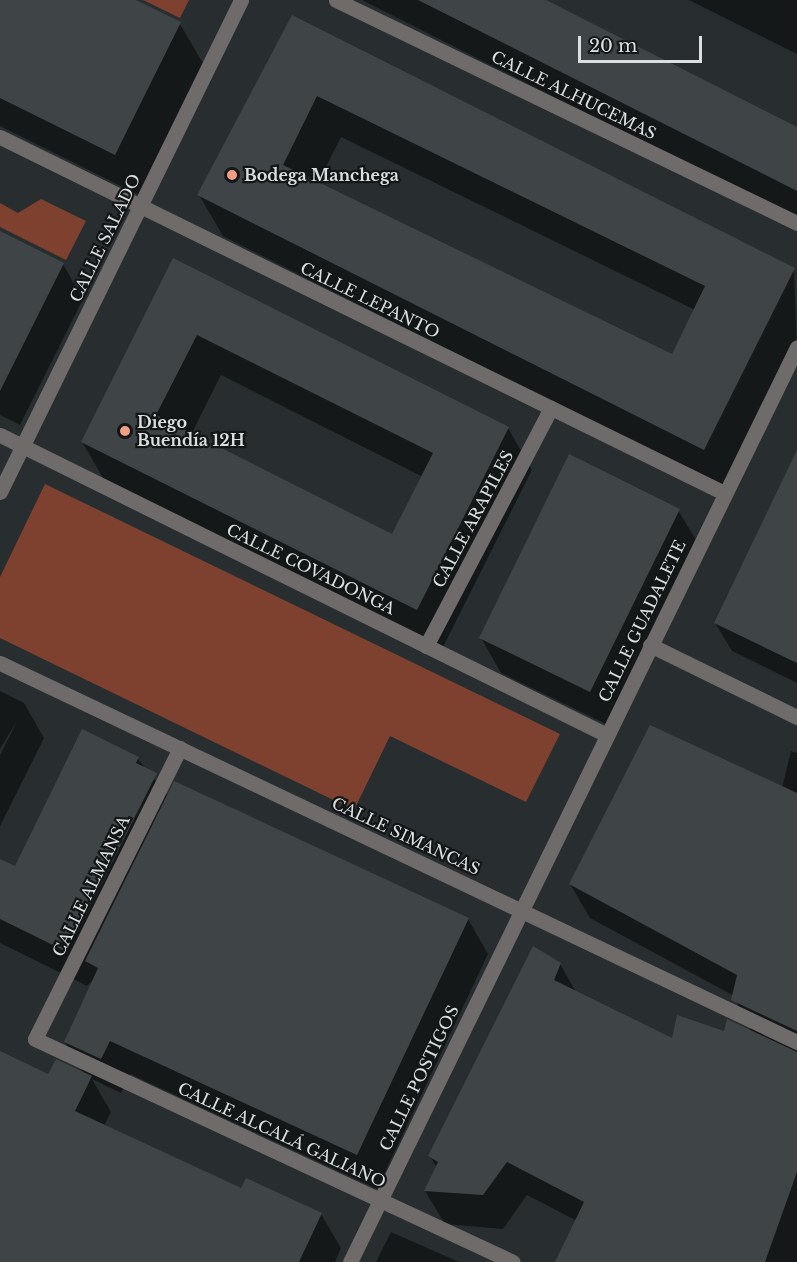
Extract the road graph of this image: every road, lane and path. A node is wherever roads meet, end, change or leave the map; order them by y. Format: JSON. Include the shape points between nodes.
{"nodes":[{"id":1,"x":241,"y":0,"type":"edge"},
{"id":2,"x":336,"y":0,"type":"edge"},
{"id":3,"x":0,"y":137,"type":"edge"},
{"id":4,"x":140,"y":207,"type":"junction"},
{"id":5,"x":797,"y":223,"type":"edge"},
{"id":6,"x":797,"y":347,"type":"edge"},
{"id":7,"x":551,"y":408,"type":"junction"},
{"id":8,"x":0,"y":435,"type":"edge"},
{"id":9,"x":23,"y":447,"type":"junction"},
{"id":10,"x":0,"y":492,"type":"edge"},
{"id":11,"x":724,"y":493,"type":"junction"},
{"id":12,"x":650,"y":645,"type":"junction"},
{"id":13,"x":426,"y":646,"type":"junction"},
{"id":14,"x":0,"y":663,"type":"edge"},
{"id":15,"x":797,"y":717,"type":"edge"},
{"id":16,"x":607,"y":735,"type":"junction"},
{"id":17,"x":180,"y":748,"type":"junction"},
{"id":18,"x":521,"y":911,"type":"junction"},
{"id":19,"x":35,"y":1040,"type":"joint"},
{"id":20,"x":797,"y":1042,"type":"edge"},
{"id":21,"x":379,"y":1201,"type":"junction"},
{"id":22,"x":350,"y":1262,"type":"edge"},
{"id":23,"x":513,"y":1262,"type":"edge"}],
"edges":[{"from":1,"to":4,"type":"street","name":"CALLE SALADO"},
{"from":2,"to":5,"type":"street","name":"CALLE ALHUCEMAS"},
{"from":3,"to":4,"type":"street","name":"CALLE LEPANTO"},
{"from":4,"to":7,"type":"street","name":"CALLE LEPANTO"},
{"from":4,"to":9,"type":"street","name":"CALLE SALADO"},
{"from":6,"to":11,"type":"street","name":"CALLE GUADALETE"},
{"from":7,"to":11,"type":"street","name":"CALLE LEPANTO"},
{"from":7,"to":13,"type":"street","name":"CALLE ARAPILES"},
{"from":8,"to":9,"type":"street","name":"CALLE COVADONGA"},
{"from":9,"to":10,"type":"street","name":"CALLE SALADO"},
{"from":9,"to":13,"type":"street","name":"CALLE COVADONGA"},
{"from":11,"to":12,"type":"street","name":"CALLE GUADALETE"},
{"from":12,"to":15,"type":"street"},
{"from":12,"to":16,"type":"street","name":"CALLE GUADALETE"},
{"from":13,"to":16,"type":"street","name":"CALLE COVADONGA"},
{"from":14,"to":17,"type":"street","name":"CALLE SIMANCAS"},
{"from":16,"to":18,"type":"street","name":"CALLE GUADALETE"},
{"from":17,"to":18,"type":"street","name":"CALLE SIMANCAS"},
{"from":17,"to":19,"type":"street","name":"CALLE ALMANSA"},
{"from":18,"to":20,"type":"street","name":"CALLE SIMANCAS"},
{"from":18,"to":21,"type":"street","name":"CALLE POSTIGOS"},
{"from":19,"to":21,"type":"street","name":"CALLE ALCALÁ GALIANO"},
{"from":21,"to":22,"type":"street","name":"CALLE POSTIGOS"},
{"from":21,"to":23,"type":"street","name":"CALLE ALCALÁ GALIANO"}]}
